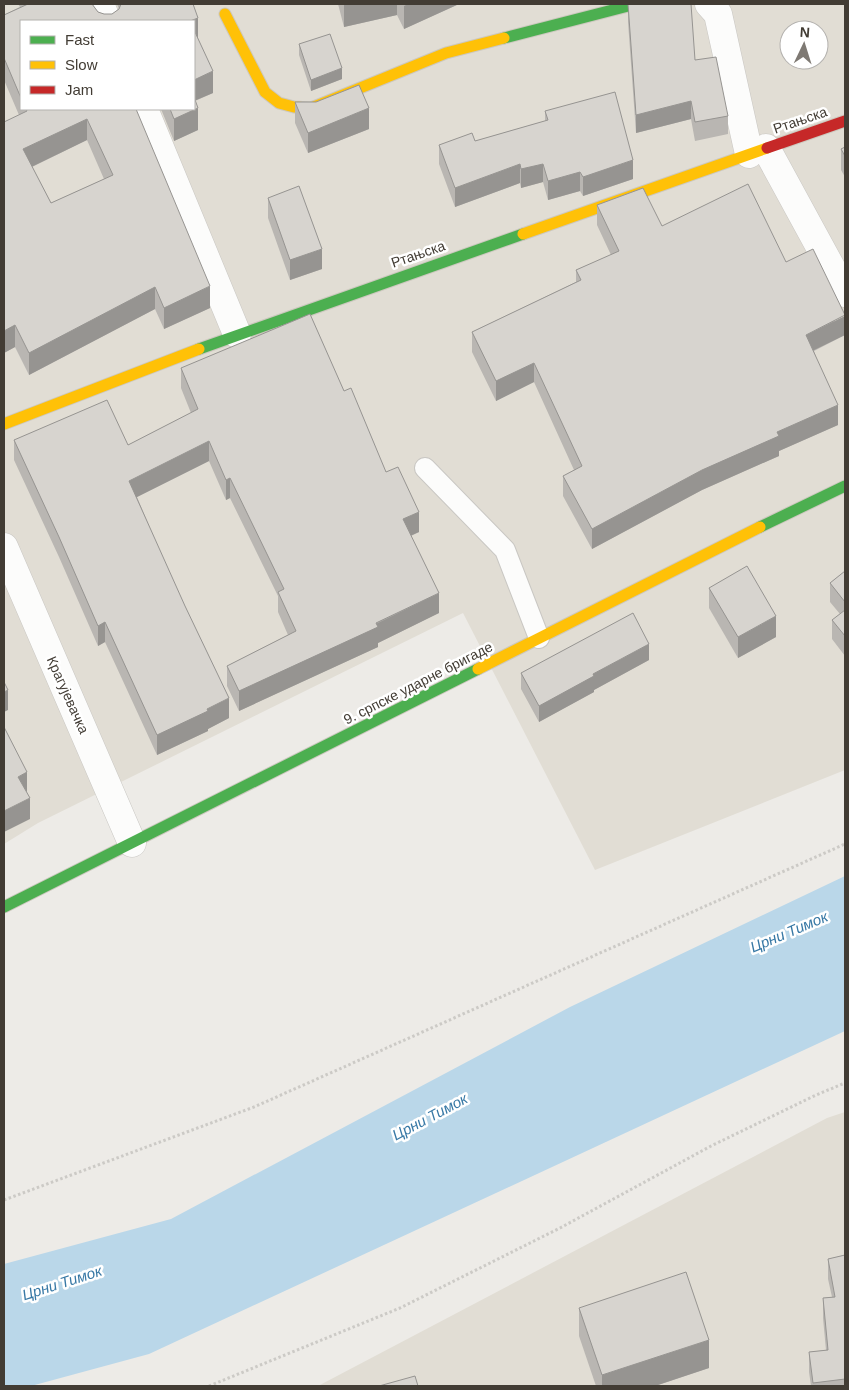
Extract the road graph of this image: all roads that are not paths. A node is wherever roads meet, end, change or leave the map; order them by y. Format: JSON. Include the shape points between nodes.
{"nodes":[{"id":1,"x":100,"y":4,"type":"edge"},
{"id":2,"x":636,"y":4,"type":"edge"},
{"id":3,"x":709,"y":4,"type":"edge"},
{"id":4,"x":225,"y":14,"type":"dead end"},
{"id":5,"x":107,"y":20,"type":"edge"},
{"id":6,"x":144,"y":110,"type":"edge"},
{"id":7,"x":845,"y":121,"type":"edge"},
{"id":8,"x":758,"y":151,"type":"junction"},
{"id":9,"x":845,"y":293,"type":"edge"},
{"id":10,"x":237,"y":334,"type":"junction"},
{"id":11,"x":4,"y":424,"type":"edge"},
{"id":12,"x":424,"y":468,"type":"dead end"},
{"id":13,"x":845,"y":486,"type":"edge"},
{"id":14,"x":4,"y":547,"type":"edge"},
{"id":15,"x":540,"y":638,"type":"junction"},
{"id":16,"x":132,"y":843,"type":"junction"},
{"id":17,"x":4,"y":907,"type":"edge"}],
"edges":[{"from":1,"to":5,"type":"street"},
{"from":2,"to":4,"type":"street","via":[[446,53],[311,108],[279,103],[265,92]]},
{"from":3,"to":8,"type":"street","via":[[718,14]]},
{"from":6,"to":10,"type":"street"},
{"from":7,"to":8,"type":"street","name":"Ртањска"},
{"from":8,"to":9,"type":"street"},
{"from":8,"to":10,"type":"street","name":"Ртањска"},
{"from":10,"to":11,"type":"street","name":"Ртањска"},
{"from":12,"to":15,"type":"lane","via":[[505,550]]},
{"from":13,"to":15,"type":"street","name":"9. српске ударне бригаде"},
{"from":14,"to":16,"type":"street","name":"Крагујевачка"},
{"from":15,"to":16,"type":"street","name":"9. српске ударне бригаде"},
{"from":16,"to":17,"type":"street","name":"9. српске ударне бригаде"}]}
